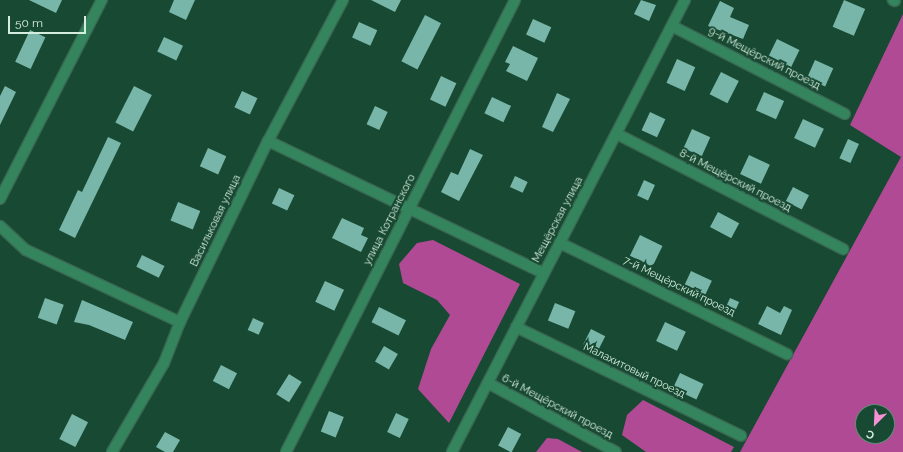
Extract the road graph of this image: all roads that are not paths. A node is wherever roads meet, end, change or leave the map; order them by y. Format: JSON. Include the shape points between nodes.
{"nodes":[{"id":1,"x":102,"y":0,"type":"edge"},
{"id":2,"x":343,"y":0,"type":"edge"},
{"id":3,"x":515,"y":0,"type":"edge"},
{"id":4,"x":685,"y":0,"type":"edge"},
{"id":5,"x":672,"y":26,"type":"junction"},
{"id":6,"x":845,"y":114,"type":"dead end"},
{"id":7,"x":617,"y":134,"type":"junction"},
{"id":8,"x":268,"y":141,"type":"junction"},
{"id":9,"x":0,"y":199,"type":"edge"},
{"id":10,"x":410,"y":207,"type":"junction"},
{"id":11,"x":0,"y":226,"type":"edge"},
{"id":12,"x":560,"y":243,"type":"junction"},
{"id":13,"x":843,"y":249,"type":"dead end"},
{"id":14,"x":544,"y":273,"type":"junction"},
{"id":15,"x":180,"y":322,"type":"junction"},
{"id":16,"x":516,"y":327,"type":"junction"},
{"id":17,"x":787,"y":354,"type":"dead end"},
{"id":18,"x":488,"y":383,"type":"junction"},
{"id":19,"x":741,"y":436,"type":"dead end"},
{"id":20,"x":112,"y":452,"type":"edge"},
{"id":21,"x":286,"y":452,"type":"edge"},
{"id":22,"x":452,"y":452,"type":"edge"},
{"id":23,"x":616,"y":452,"type":"edge"}],
"edges":[{"from":1,"to":9,"type":"street"},
{"from":2,"to":8,"type":"street","name":"Васильковая улица"},
{"from":3,"to":10,"type":"street","name":"улица Котранского"},
{"from":4,"to":5,"type":"street","name":"Мещёрская улица"},
{"from":5,"to":6,"type":"street","name":"9-й Мещёрский проезд"},
{"from":5,"to":7,"type":"street","name":"Мещёрская улица"},
{"from":7,"to":12,"type":"street","name":"Мещёрская улица"},
{"from":7,"to":13,"type":"street","name":"8-й Мещёрский проезд"},
{"from":8,"to":10,"type":"street"},
{"from":8,"to":15,"type":"street","name":"Васильковая улица"},
{"from":10,"to":14,"type":"street"},
{"from":10,"to":21,"type":"street","name":"улица Котранского"},
{"from":11,"to":15,"type":"street","via":[[26,250]]},
{"from":12,"to":14,"type":"street","name":"Мещёрская улица"},
{"from":12,"to":17,"type":"street","name":"7-й Мещёрский проезд"},
{"from":14,"to":16,"type":"street","name":"Мещёрская улица"},
{"from":15,"to":20,"type":"street","name":"Васильковая улица","via":[[164,363]]},
{"from":16,"to":18,"type":"street","name":"Мещёрская улица"},
{"from":16,"to":19,"type":"street","name":"Малахитовый проезд"},
{"from":18,"to":22,"type":"street","name":"Мещёрская улица"},
{"from":18,"to":23,"type":"street","name":"6-й Мещёрский проезд"}]}
